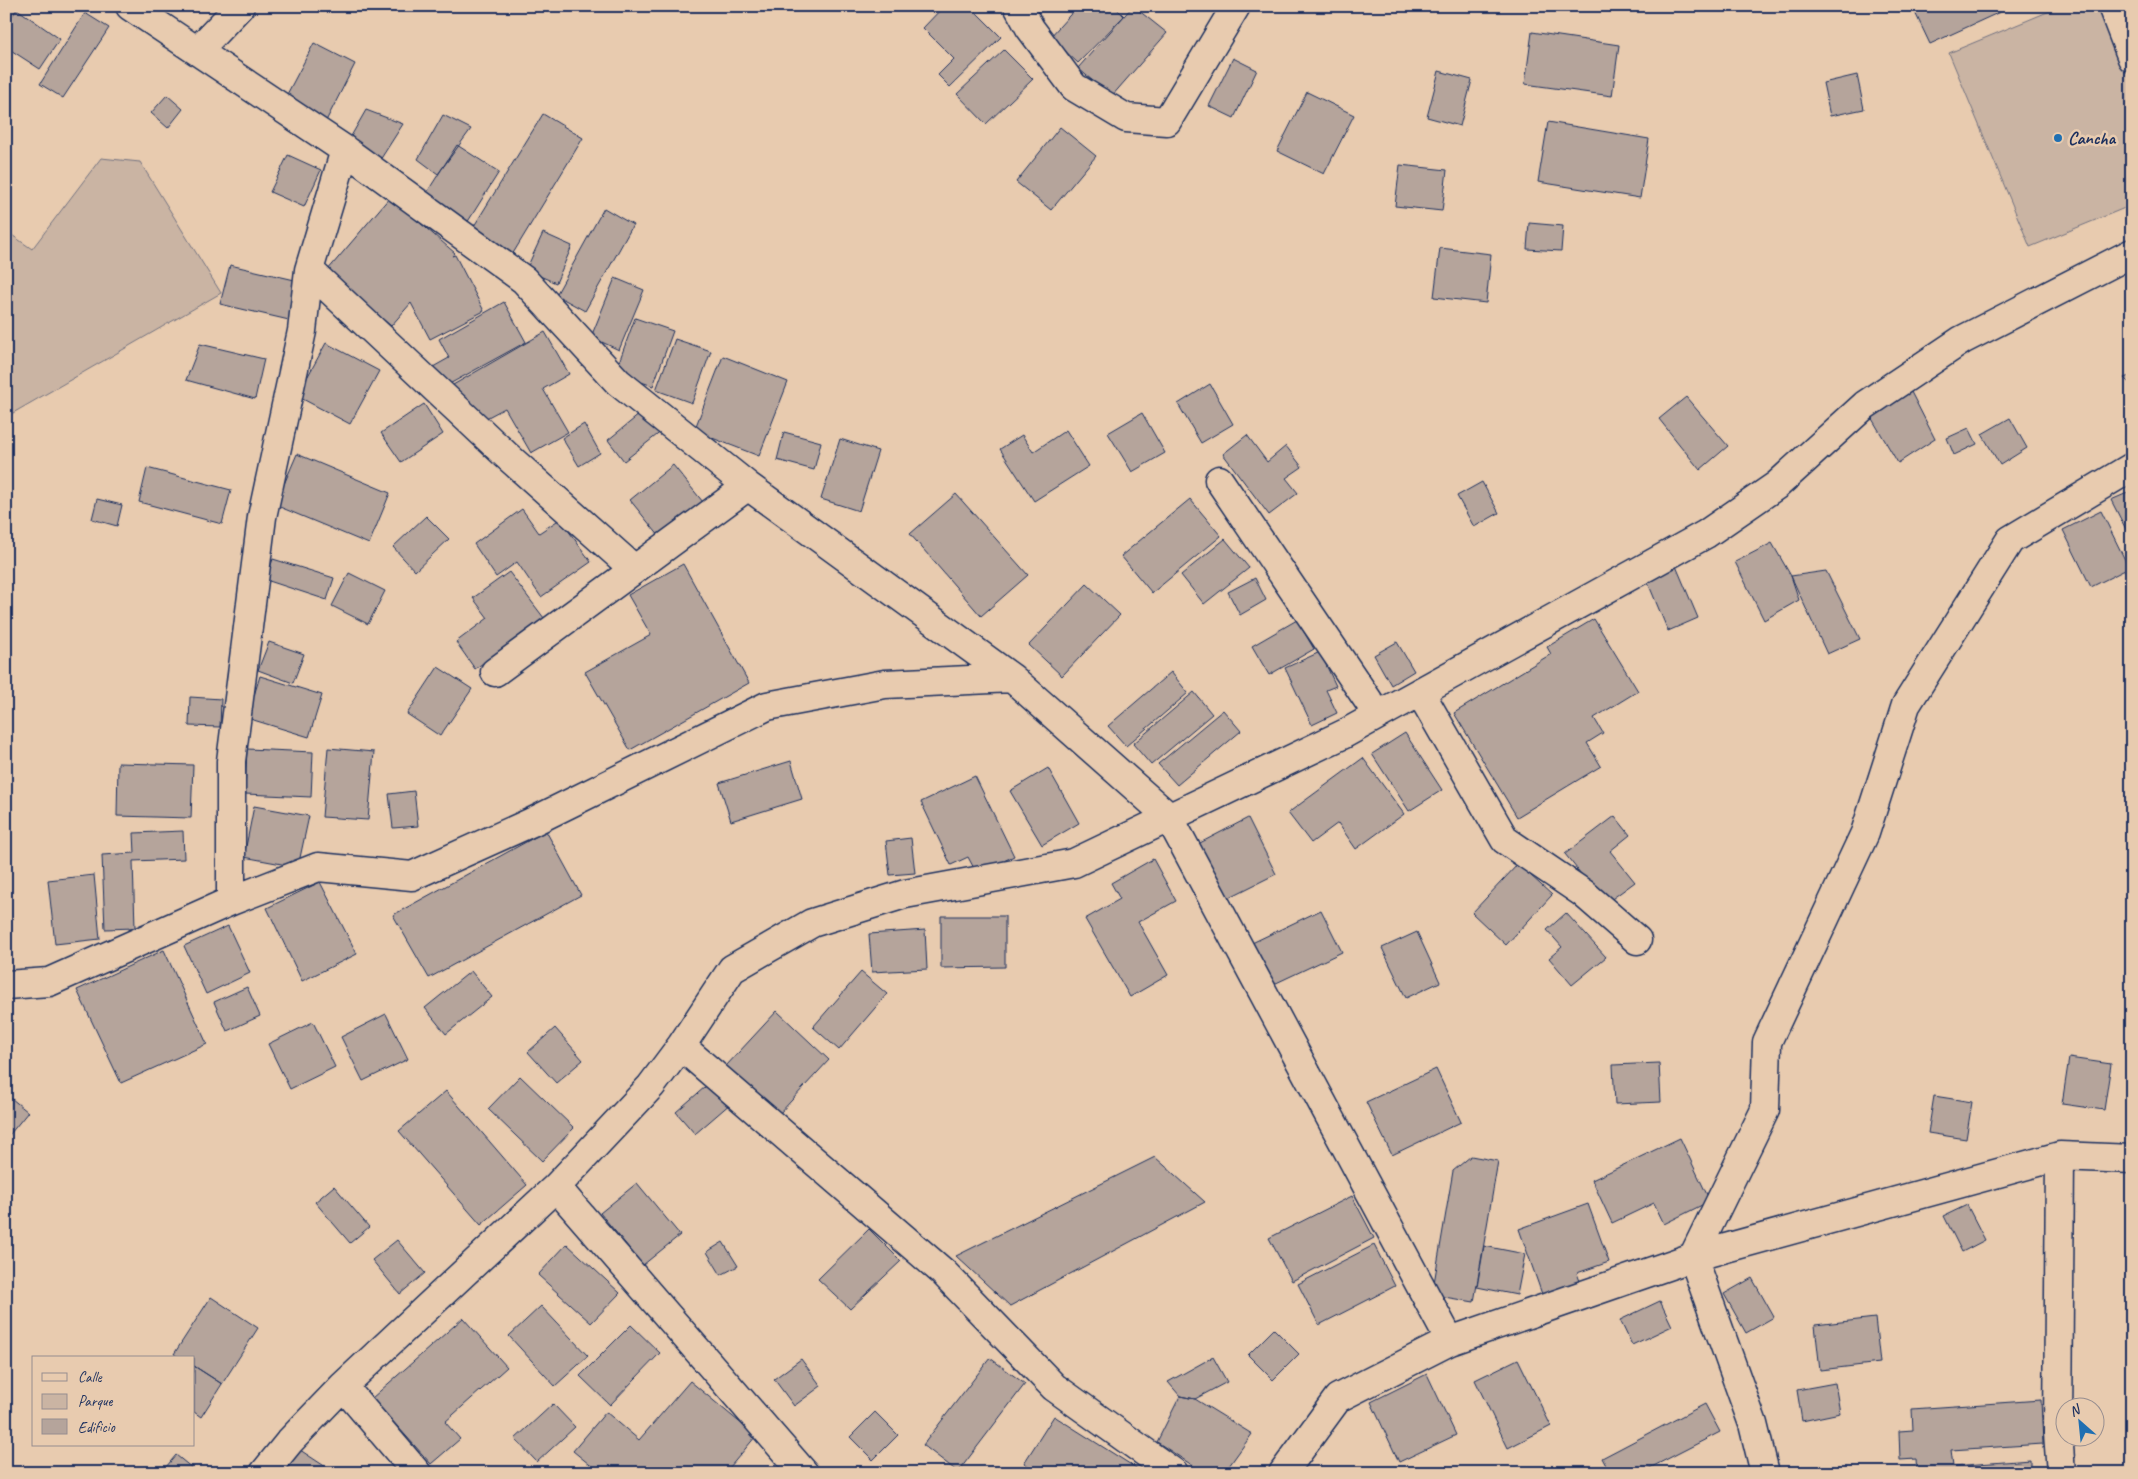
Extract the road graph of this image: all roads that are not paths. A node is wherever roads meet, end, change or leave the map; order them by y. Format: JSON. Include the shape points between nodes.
{"nodes":[{"id":1,"x":130,"y":6,"type":"edge"},
{"id":2,"x":240,"y":6,"type":"edge"},
{"id":3,"x":1018,"y":6,"type":"edge"},
{"id":4,"x":1236,"y":6,"type":"edge"},
{"id":5,"x":2112,"y":6,"type":"edge"},
{"id":6,"x":198,"y":50,"type":"junction"},
{"id":7,"x":2132,"y":58,"type":"edge"},
{"id":8,"x":345,"y":150,"type":"junction"},
{"id":9,"x":2132,"y":253,"type":"edge"},
{"id":10,"x":310,"y":270,"type":"junction"},
{"id":11,"x":2132,"y":467,"type":"edge"},
{"id":12,"x":1219,"y":480,"type":"dead end"},
{"id":13,"x":748,"y":486,"type":"junction"},
{"id":14,"x":634,"y":569,"type":"junction"},
{"id":15,"x":495,"y":672,"type":"dead end"},
{"id":16,"x":1012,"y":678,"type":"junction"},
{"id":17,"x":1420,"y":692,"type":"junction"},
{"id":18,"x":1378,"y":715,"type":"junction"},
{"id":19,"x":1169,"y":816,"type":"junction"},
{"id":20,"x":231,"y":901,"type":"junction"},
{"id":21,"x":1637,"y":940,"type":"dead end"},
{"id":22,"x":6,"y":985,"type":"edge"},
{"id":23,"x":681,"y":1046,"type":"junction"},
{"id":24,"x":2060,"y":1156,"type":"junction"},
{"id":25,"x":2132,"y":1159,"type":"edge"},
{"id":26,"x":556,"y":1187,"type":"junction"},
{"id":27,"x":1693,"y":1257,"type":"junction"},
{"id":28,"x":1450,"y":1341,"type":"junction"},
{"id":29,"x":343,"y":1386,"type":"junction"},
{"id":30,"x":264,"y":1473,"type":"edge"},
{"id":31,"x":418,"y":1473,"type":"edge"},
{"id":32,"x":804,"y":1473,"type":"edge"},
{"id":33,"x":1174,"y":1473,"type":"edge"},
{"id":34,"x":1283,"y":1473,"type":"edge"},
{"id":35,"x":1765,"y":1473,"type":"edge"},
{"id":36,"x":2061,"y":1473,"type":"edge"}],
"edges":[{"from":1,"to":6,"type":"street"},
{"from":2,"to":6,"type":"street"},
{"from":3,"to":4,"type":"street","via":[[1030,28],[1074,87],[1126,118],[1167,121]]},
{"from":5,"to":7,"type":"street"},
{"from":6,"to":8,"type":"street"},
{"from":8,"to":10,"type":"street"},
{"from":8,"to":13,"type":"street","via":[[524,280],[618,382]]},
{"from":9,"to":17,"type":"street","via":[[1962,340],[1865,405],[1777,485],[1706,534]]},
{"from":10,"to":14,"type":"street","via":[[506,455]]},
{"from":10,"to":20,"type":"street","via":[[302,331],[259,537],[232,761]]},
{"from":11,"to":27,"type":"street","via":[[2010,540],[1906,706],[1866,833],[1767,1042],[1765,1110]]},
{"from":12,"to":18,"type":"street"},
{"from":13,"to":14,"type":"street"},
{"from":13,"to":16,"type":"street"},
{"from":14,"to":15,"type":"street"},
{"from":16,"to":19,"type":"street"},
{"from":16,"to":20,"type":"street","via":[[885,684],[767,706],[532,822],[412,876],[318,867]]},
{"from":17,"to":18,"type":"street"},
{"from":17,"to":21,"type":"street","via":[[1505,840],[1583,893]]},
{"from":18,"to":19,"type":"street"},
{"from":19,"to":23,"type":"street","via":[[1074,863],[904,894],[812,922],[732,969]]},
{"from":19,"to":28,"type":"street"},
{"from":20,"to":22,"type":"street","via":[[49,982]]},
{"from":23,"to":26,"type":"street","via":[[651,1086]]},
{"from":23,"to":33,"type":"street","via":[[943,1272],[1054,1387]]},
{"from":24,"to":25,"type":"street"},
{"from":24,"to":27,"type":"street"},
{"from":24,"to":36,"type":"street","via":[[2058,1432]]},
{"from":26,"to":29,"type":"street"},
{"from":26,"to":32,"type":"street"},
{"from":27,"to":28,"type":"street"},
{"from":27,"to":35,"type":"street","via":[[1753,1424]]},
{"from":28,"to":34,"type":"street","via":[[1338,1398]]},
{"from":29,"to":30,"type":"street"},
{"from":29,"to":31,"type":"street"}]}
